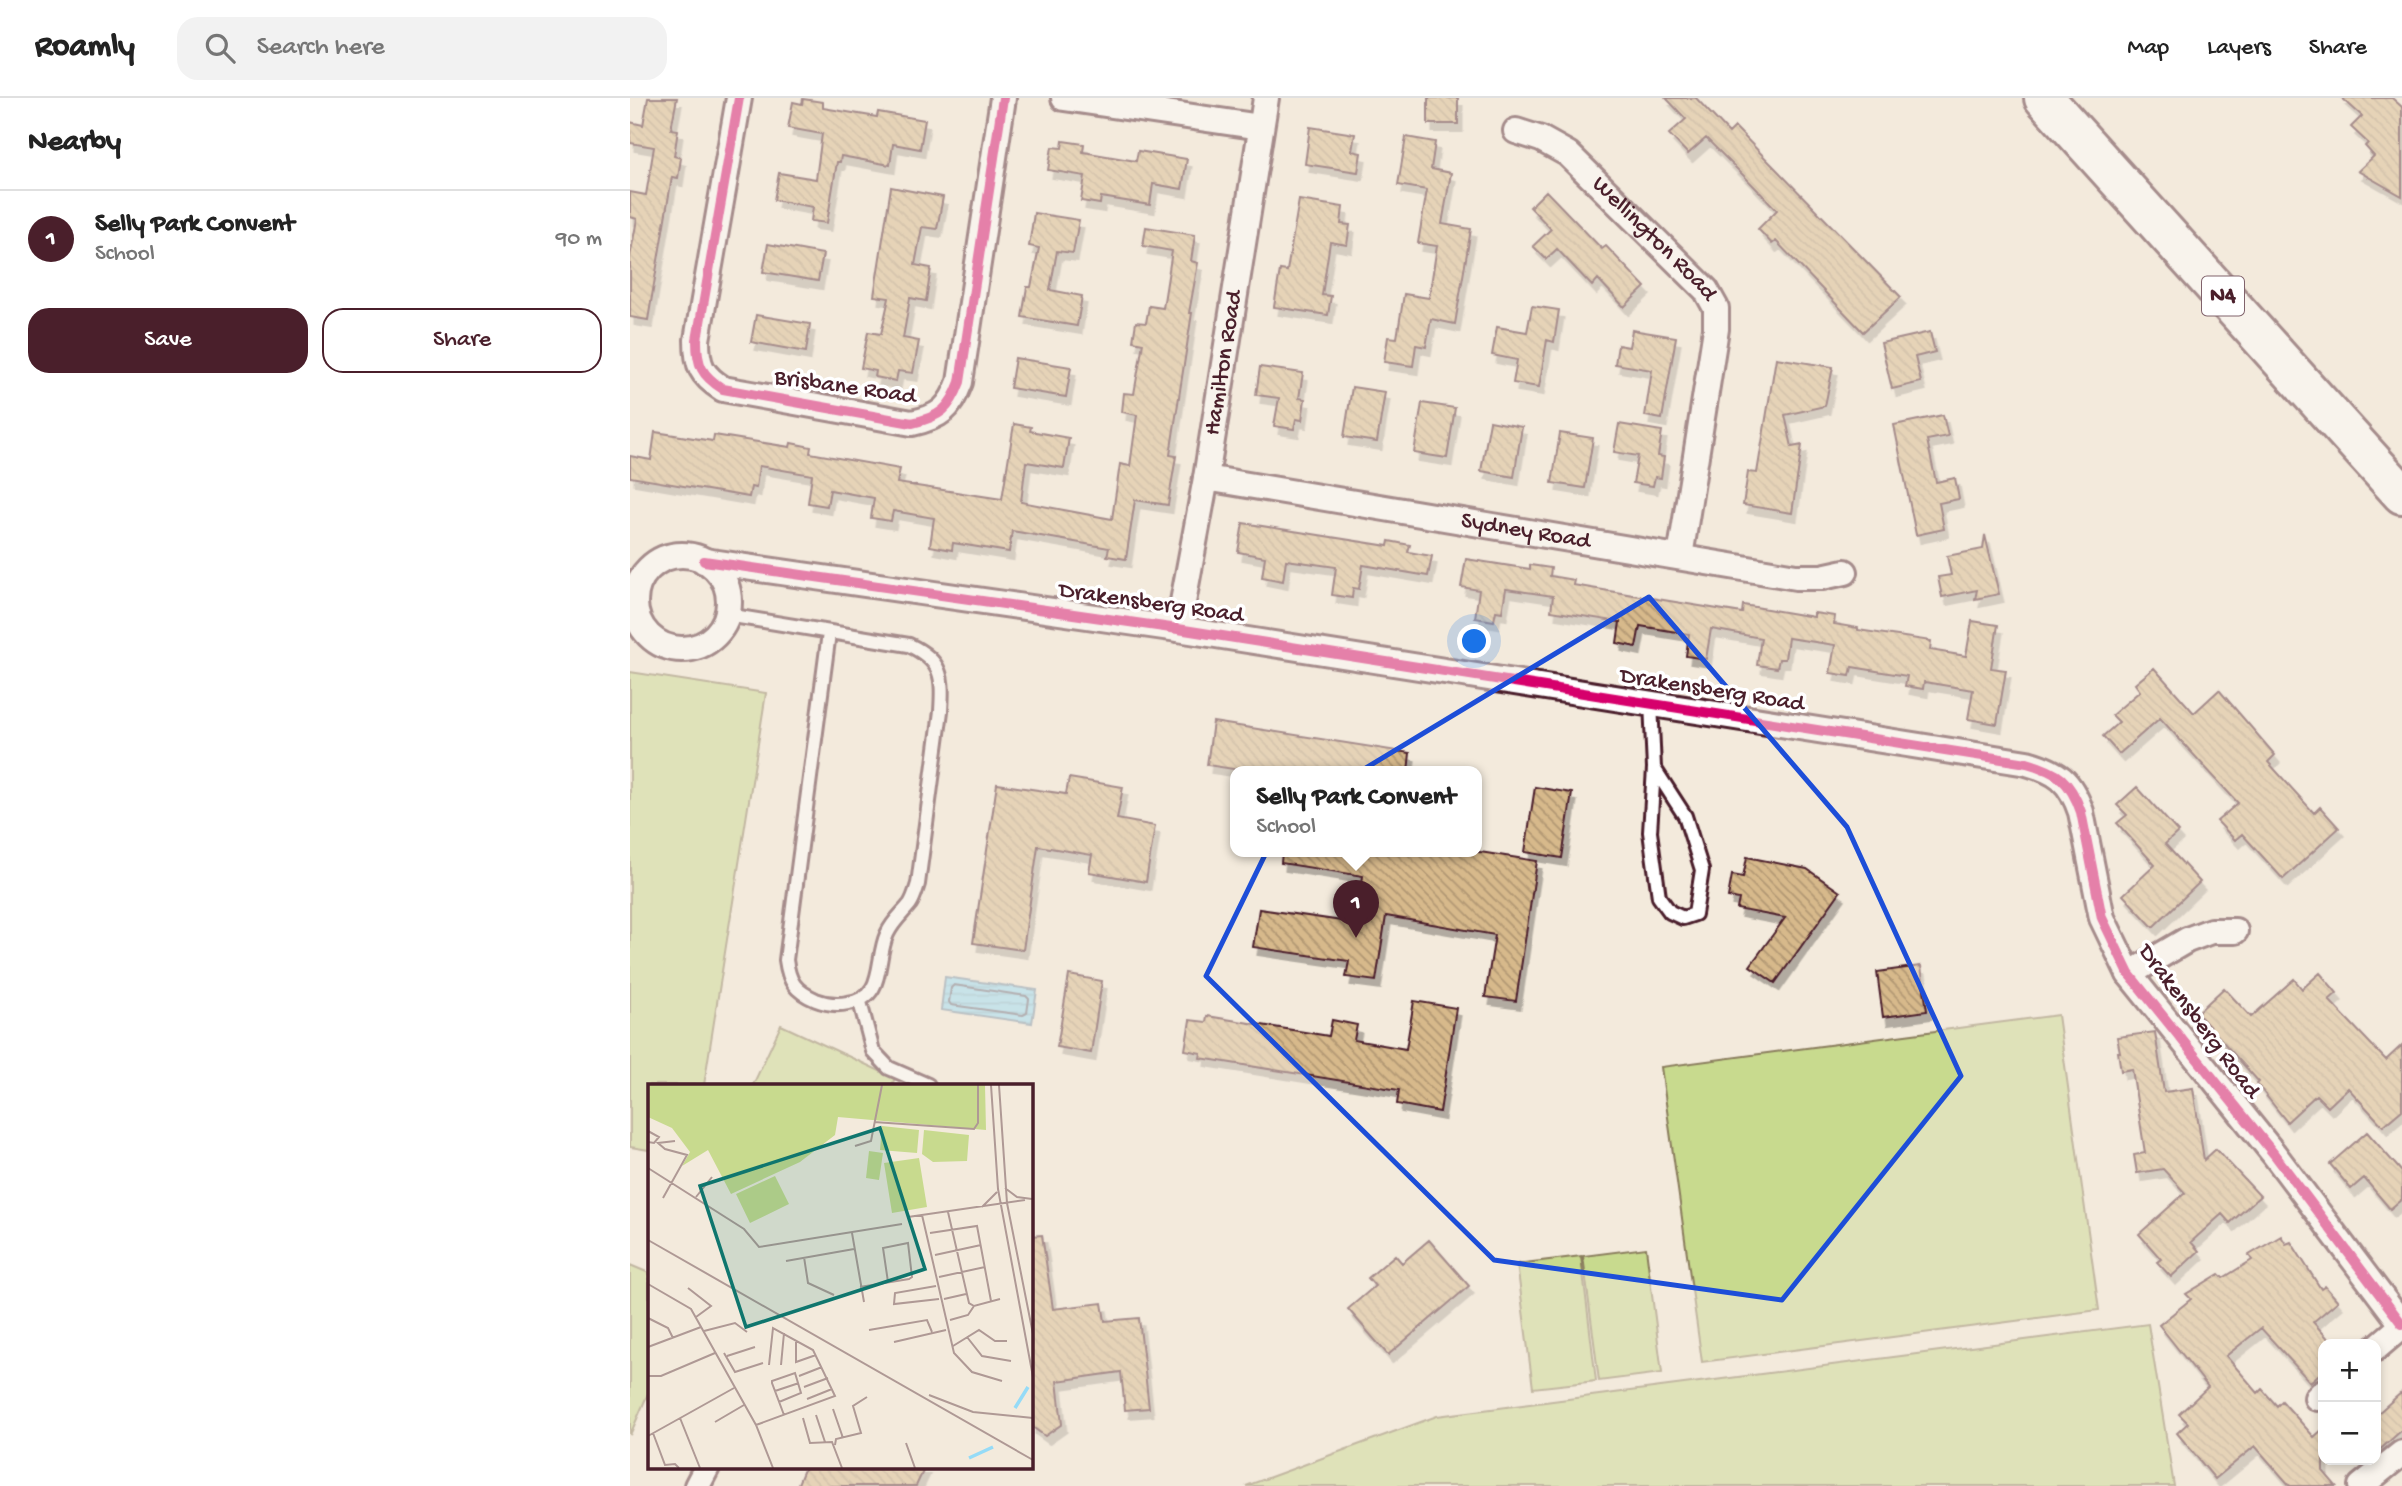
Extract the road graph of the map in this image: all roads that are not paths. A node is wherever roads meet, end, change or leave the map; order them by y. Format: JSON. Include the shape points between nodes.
{"nodes":[{"id":1,"x":739,"y":98,"type":"edge"},
{"id":2,"x":1003,"y":98,"type":"edge"},
{"id":3,"x":1063,"y":98,"type":"edge"},
{"id":4,"x":1266,"y":98,"type":"edge"},
{"id":5,"x":2044,"y":98,"type":"edge"},
{"id":6,"x":1261,"y":127,"type":"junction"},
{"id":7,"x":1516,"y":131,"type":"dead end"},
{"id":8,"x":1206,"y":478,"type":"junction"},
{"id":9,"x":2402,"y":494,"type":"edge"},
{"id":10,"x":1680,"y":557,"type":"junction"},
{"id":11,"x":705,"y":561,"type":"junction"},
{"id":12,"x":1846,"y":572,"type":"dead end"},
{"id":13,"x":633,"y":607,"type":"edge"},
{"id":14,"x":727,"y":615,"type":"junction"},
{"id":15,"x":1178,"y":629,"type":"junction"},
{"id":16,"x":829,"y":633,"type":"junction"},
{"id":17,"x":1651,"y":702,"type":"junction"},
{"id":18,"x":1654,"y":768,"type":"junction"},
{"id":19,"x":2235,"y":931,"type":"dead end"},
{"id":20,"x":2129,"y":974,"type":"junction"},
{"id":21,"x":860,"y":1002,"type":"junction"},
{"id":22,"x":926,"y":1084,"type":"edge"},
{"id":23,"x":2402,"y":1325,"type":"edge"},
{"id":24,"x":2381,"y":1344,"type":"edge"},
{"id":25,"x":2402,"y":1453,"type":"edge"},
{"id":26,"x":706,"y":1468,"type":"edge"},
{"id":27,"x":697,"y":1486,"type":"edge"},
{"id":28,"x":2361,"y":1486,"type":"edge"}],
"edges":[{"from":1,"to":2,"type":"street","name":"Brisbane Road","via":[[697,340],[702,371],[723,389],[912,423],[933,419],[946,409],[960,382]]},
{"from":3,"to":6,"type":"street"},
{"from":4,"to":6,"type":"street","name":"Hamilton Road"},
{"from":5,"to":9,"type":"highway","number":"N4"},
{"from":6,"to":8,"type":"street","name":"Hamilton Road"},
{"from":7,"to":10,"type":"street","name":"Wellington Road","via":[[1568,154],[1706,290],[1716,308]]},
{"from":8,"to":10,"type":"street","name":"Sydney Road"},
{"from":8,"to":15,"type":"street","name":"Hamilton Road"},
{"from":10,"to":12,"type":"street","name":"Sydney Road","via":[[1796,577]]},
{"from":11,"to":13,"type":"street","via":[[691,556],[662,559],[650,567]]},
{"from":11,"to":14,"type":"street","via":[[725,583]]},
{"from":11,"to":15,"type":"street","name":"Drakensberg Road"},
{"from":13,"to":14,"type":"street","via":[[647,633],[671,648],[699,646],[712,639]]},
{"from":14,"to":16,"type":"lane"},
{"from":15,"to":17,"type":"street","name":"Drakensberg Road"},
{"from":16,"to":21,"type":"lane","via":[[786,960],[788,978],[799,992],[819,1001]]},
{"from":16,"to":21,"type":"lane","via":[[920,650],[935,663],[942,688],[918,884],[886,936],[873,991]]},
{"from":17,"to":18,"type":"lane"},
{"from":17,"to":20,"type":"street","name":"Drakensberg Road","via":[[2027,763],[2052,771],[2076,795],[2102,918]]},
{"from":18,"to":18,"type":"lane","via":[[1650,832],[1660,897],[1670,912],[1683,918],[1695,914],[1702,870],[1685,816]]},
{"from":19,"to":20,"type":"street","via":[[2211,931],[2187,940]]},
{"from":20,"to":23,"type":"street","name":"Drakensberg Road","via":[[2274,1154]]},
{"from":21,"to":22,"type":"lane","via":[[873,1051],[889,1068]]},
{"from":23,"to":24,"type":"street"},
{"from":25,"to":28,"type":"street"},
{"from":26,"to":27,"type":"street"}]}
